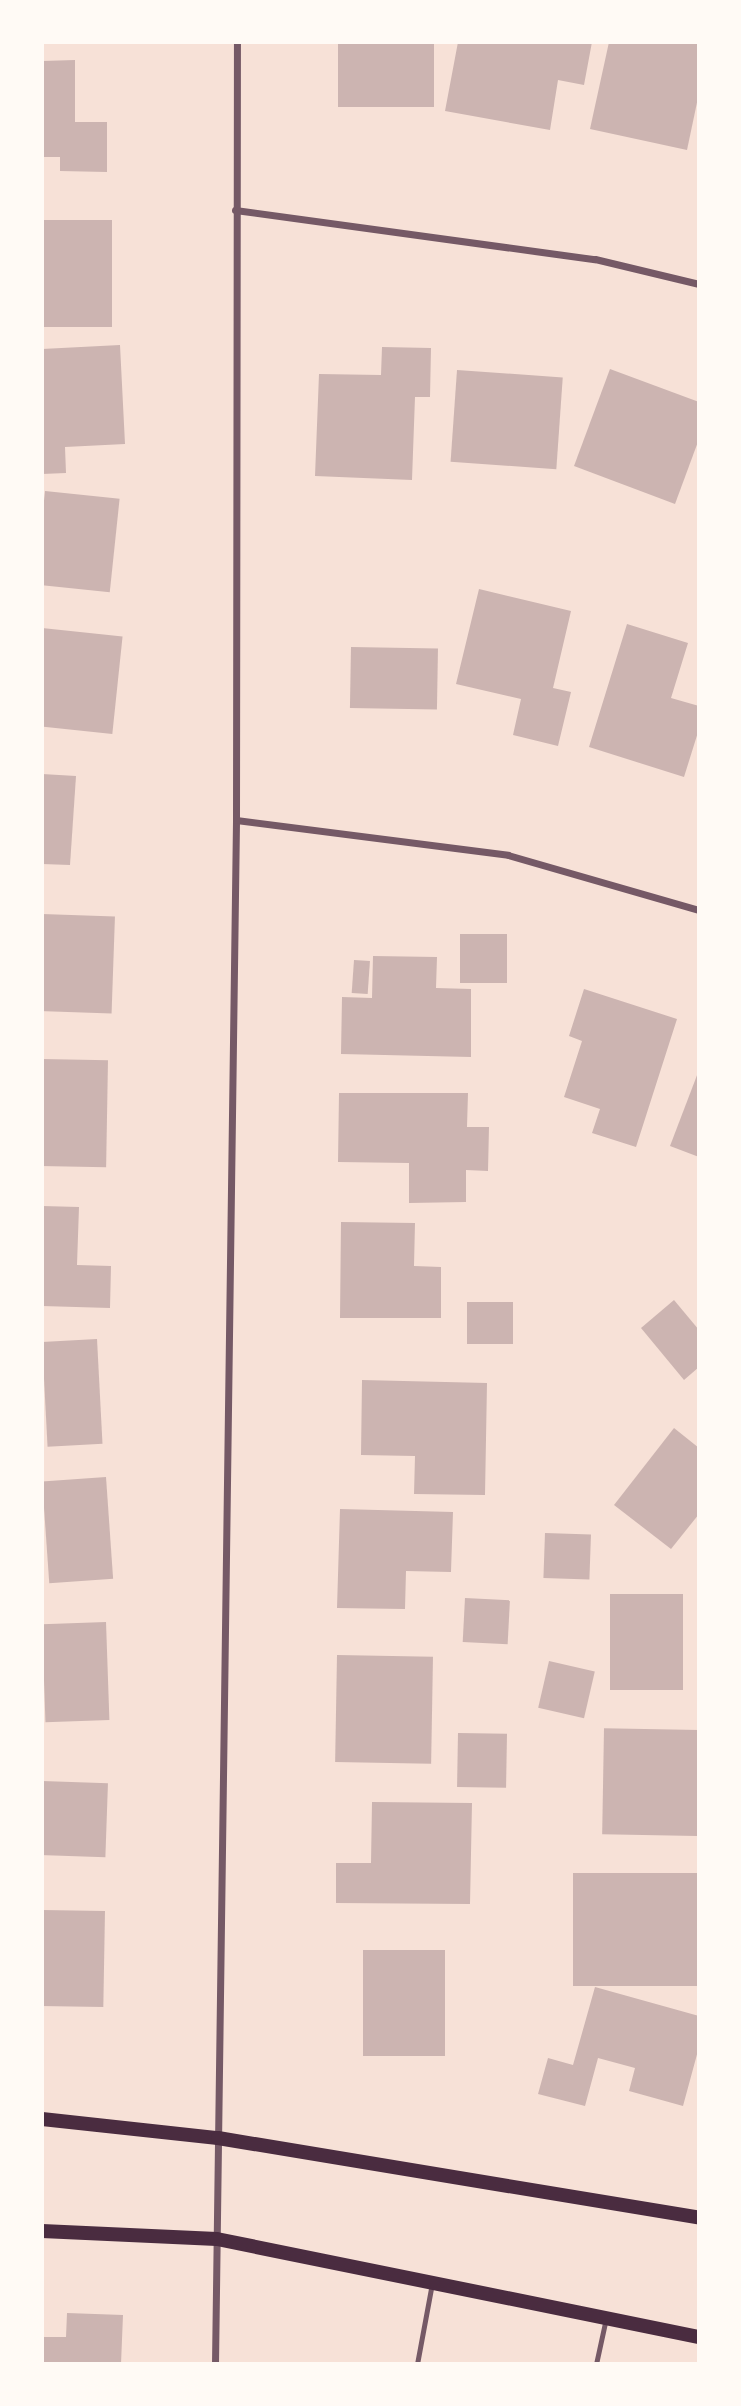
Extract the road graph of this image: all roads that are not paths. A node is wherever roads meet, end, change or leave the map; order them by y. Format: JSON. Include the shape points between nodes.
{"nodes":[{"id":1,"x":237,"y":42,"type":"edge"},
{"id":2,"x":234,"y":210,"type":"junction"},
{"id":3,"x":699,"y":284,"type":"edge"},
{"id":4,"x":236,"y":820,"type":"junction"},
{"id":5,"x":699,"y":910,"type":"edge"},
{"id":6,"x":42,"y":2119,"type":"edge"},
{"id":7,"x":218,"y":2138,"type":"junction"},
{"id":8,"x":699,"y":2218,"type":"edge"},
{"id":9,"x":42,"y":2231,"type":"edge"},
{"id":10,"x":217,"y":2239,"type":"junction"},
{"id":11,"x":432,"y":2283,"type":"junction"},
{"id":12,"x":606,"y":2318,"type":"junction"},
{"id":13,"x":699,"y":2337,"type":"edge"},
{"id":14,"x":215,"y":2364,"type":"edge"},
{"id":15,"x":417,"y":2364,"type":"edge"},
{"id":16,"x":596,"y":2364,"type":"edge"}],
"edges":[{"from":1,"to":2,"type":"street"},
{"from":2,"to":3,"type":"street","via":[[595,259]]},
{"from":2,"to":4,"type":"street"},
{"from":4,"to":5,"type":"street","via":[[508,855]]},
{"from":4,"to":7,"type":"street"},
{"from":6,"to":7,"type":"main road"},
{"from":7,"to":8,"type":"main road"},
{"from":7,"to":10,"type":"street"},
{"from":9,"to":10,"type":"main road"},
{"from":10,"to":11,"type":"main road"},
{"from":10,"to":14,"type":"street"},
{"from":11,"to":12,"type":"main road"},
{"from":11,"to":15,"type":"lane"},
{"from":12,"to":13,"type":"main road"},
{"from":12,"to":16,"type":"lane"}]}
